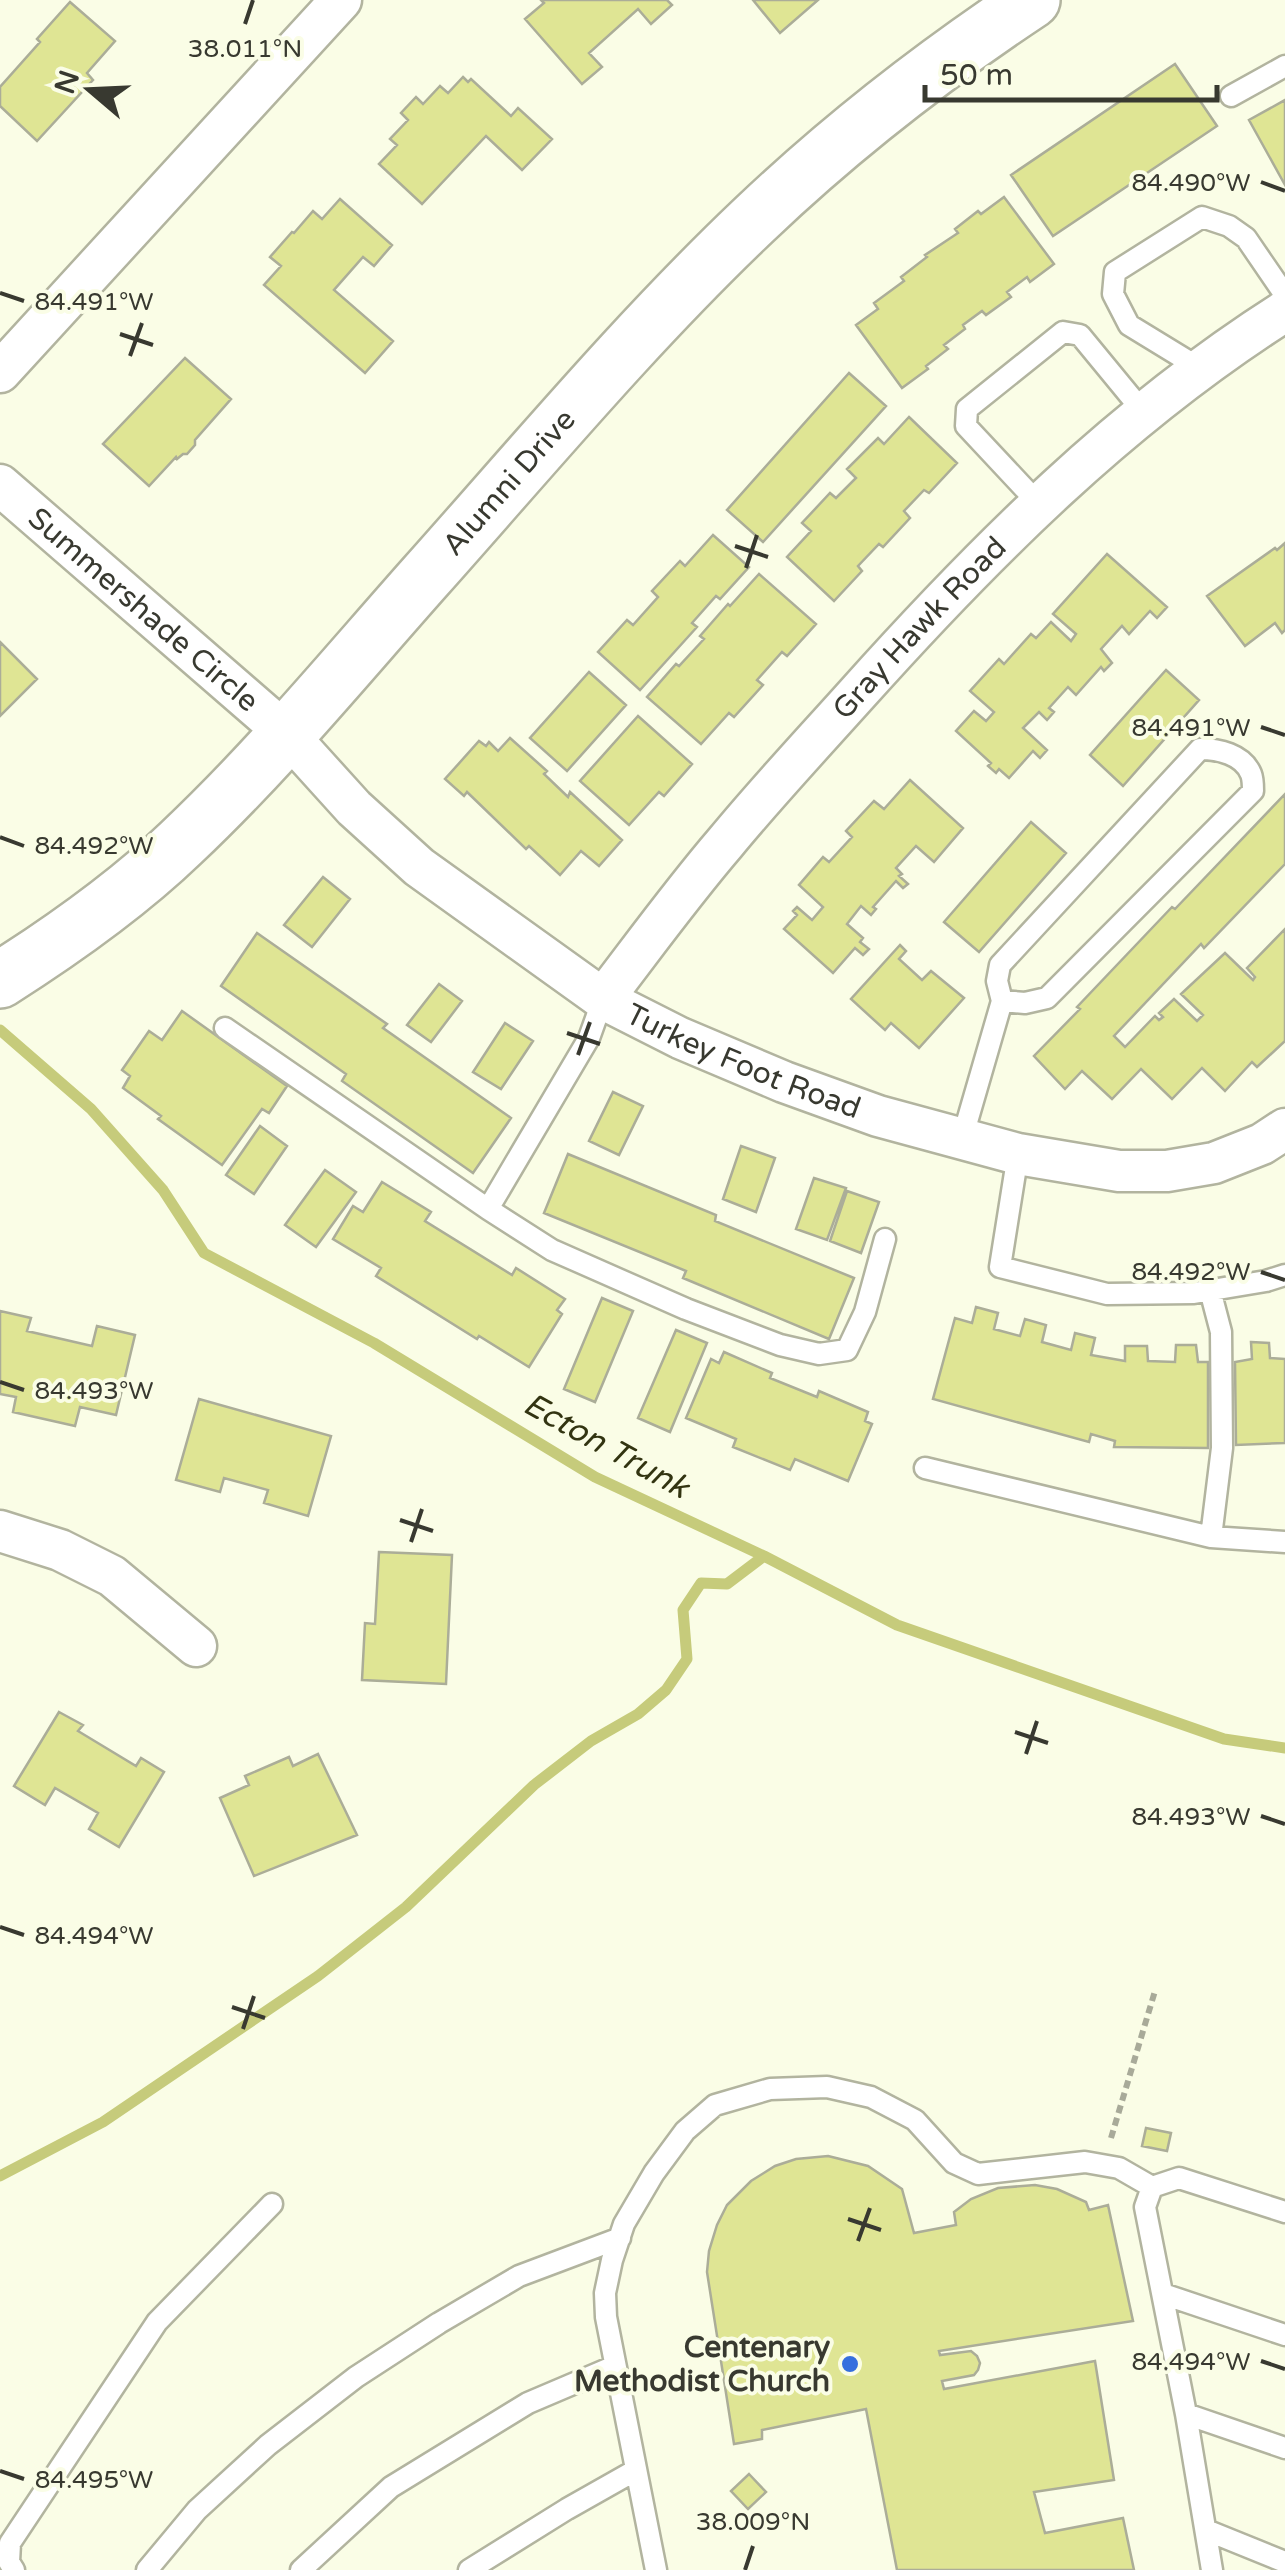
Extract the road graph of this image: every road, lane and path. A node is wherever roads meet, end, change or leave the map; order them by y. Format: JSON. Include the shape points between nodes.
{"nodes":[{"id":1,"x":342,"y":0,"type":"edge"},
{"id":2,"x":1032,"y":0,"type":"edge"},
{"id":3,"x":1285,"y":66,"type":"edge"},
{"id":4,"x":1231,"y":96,"type":"dead end"},
{"id":5,"x":1285,"y":296,"type":"edge"},
{"id":6,"x":1285,"y":311,"type":"edge"},
{"id":7,"x":1201,"y":369,"type":"junction"},
{"id":8,"x":0,"y":372,"type":"edge"},
{"id":9,"x":1144,"y":414,"type":"junction"},
{"id":10,"x":0,"y":485,"type":"edge"},
{"id":11,"x":1038,"y":504,"type":"junction"},
{"id":12,"x":287,"y":734,"type":"junction"},
{"id":13,"x":0,"y":980,"type":"edge"},
{"id":14,"x":603,"y":999,"type":"junction"},
{"id":15,"x":1002,"y":1001,"type":"junction"},
{"id":16,"x":225,"y":1028,"type":"dead end"},
{"id":17,"x":1285,"y":1129,"type":"edge"},
{"id":18,"x":962,"y":1138,"type":"junction"},
{"id":19,"x":1018,"y":1154,"type":"junction"},
{"id":20,"x":488,"y":1209,"type":"junction"},
{"id":21,"x":885,"y":1239,"type":"dead end"},
{"id":22,"x":1285,"y":1275,"type":"edge"},
{"id":23,"x":1210,"y":1290,"type":"junction"},
{"id":24,"x":925,"y":1468,"type":"dead end"},
{"id":25,"x":0,"y":1531,"type":"edge"},
{"id":26,"x":1211,"y":1537,"type":"junction"},
{"id":27,"x":1285,"y":1542,"type":"edge"},
{"id":28,"x":196,"y":1646,"type":"dead end"},
{"id":29,"x":1155,"y":1990,"type":"dead end"},
{"id":30,"x":1116,"y":2122,"type":"dead end"},
{"id":31,"x":1152,"y":2187,"type":"junction"},
{"id":32,"x":272,"y":2204,"type":"dead end"},
{"id":33,"x":1285,"y":2212,"type":"edge"},
{"id":34,"x":620,"y":2238,"type":"junction"},
{"id":35,"x":1163,"y":2294,"type":"junction"},
{"id":36,"x":1285,"y":2334,"type":"edge"},
{"id":37,"x":615,"y":2366,"type":"junction"},
{"id":38,"x":1186,"y":2414,"type":"junction"},
{"id":39,"x":1285,"y":2448,"type":"edge"},
{"id":40,"x":636,"y":2470,"type":"junction"},
{"id":41,"x":1206,"y":2530,"type":"junction"},
{"id":42,"x":5,"y":2540,"type":"edge"},
{"id":43,"x":1285,"y":2562,"type":"edge"},
{"id":44,"x":14,"y":2570,"type":"edge"},
{"id":45,"x":146,"y":2570,"type":"edge"},
{"id":46,"x":301,"y":2570,"type":"edge"},
{"id":47,"x":469,"y":2570,"type":"edge"},
{"id":48,"x":656,"y":2570,"type":"edge"},
{"id":49,"x":1212,"y":2570,"type":"edge"}],
"edges":[{"from":1,"to":8,"type":"street"},
{"from":2,"to":12,"type":"main road","name":"Alumni Drive","via":[[871,117],[752,221],[655,319]]},
{"from":3,"to":4,"type":"lane"},
{"from":5,"to":7,"type":"lane","via":[[1246,238],[1202,218],[1115,272],[1113,294],[1128,324]]},
{"from":6,"to":7,"type":"street","name":"Gray Hawk Road"},
{"from":7,"to":9,"type":"street","name":"Gray Hawk Road"},
{"from":9,"to":11,"type":"street","name":"Gray Hawk Road"},
{"from":9,"to":11,"type":"lane","via":[[1080,335],[1064,332],[967,409],[966,426]]},
{"from":10,"to":12,"type":"street","name":"Summershade Circle"},
{"from":11,"to":14,"type":"street","name":"Gray Hawk Road","via":[[939,602],[724,843]]},
{"from":12,"to":13,"type":"main road","name":"Alumni Drive","via":[[137,882]]},
{"from":12,"to":14,"type":"street","name":"Turkey Foot Road","via":[[419,866]]},
{"from":14,"to":18,"type":"street","name":"Turkey Foot Road","via":[[784,1082]]},
{"from":14,"to":20,"type":"lane","via":[[589,1038]]},
{"from":15,"to":15,"type":"lane","via":[[1000,965],[1200,749],[1218,749],[1240,761],[1254,791],[1048,998]]},
{"from":15,"to":18,"type":"lane"},
{"from":16,"to":20,"type":"lane"},
{"from":17,"to":19,"type":"street","name":"Turkey Foot Road","via":[[1214,1163],[1167,1170],[1119,1171]]},
{"from":18,"to":19,"type":"street","name":"Turkey Foot Road"},
{"from":19,"to":23,"type":"lane","via":[[1000,1267],[1106,1294]]},
{"from":20,"to":21,"type":"lane","via":[[552,1250],[669,1302],[819,1354],[847,1350],[866,1312]]},
{"from":22,"to":23,"type":"lane"},
{"from":23,"to":26,"type":"lane","via":[[1221,1332],[1222,1448]]},
{"from":24,"to":26,"type":"lane"},
{"from":25,"to":28,"type":"street","via":[[112,1576]]},
{"from":26,"to":27,"type":"lane"},
{"from":29,"to":30,"type":"path"},
{"from":31,"to":33,"type":"lane","via":[[1178,2178]]},
{"from":31,"to":34,"type":"lane","via":[[1120,2168],[1085,2162],[978,2174],[954,2162],[915,2120],[870,2097],[827,2087],[770,2089],[715,2105],[686,2131],[654,2173]]},
{"from":31,"to":35,"type":"lane","via":[[1146,2207]]},
{"from":32,"to":42,"type":"lane","via":[[157,2322]]},
{"from":34,"to":37,"type":"lane","via":[[605,2294]]},
{"from":34,"to":45,"type":"lane","via":[[519,2276],[356,2377],[197,2510]]},
{"from":35,"to":36,"type":"lane"},
{"from":35,"to":38,"type":"lane"},
{"from":37,"to":40,"type":"lane"},
{"from":37,"to":46,"type":"lane","via":[[528,2403],[391,2487]]},
{"from":38,"to":39,"type":"lane"},
{"from":38,"to":41,"type":"lane"},
{"from":40,"to":47,"type":"lane"},
{"from":40,"to":48,"type":"lane"},
{"from":41,"to":43,"type":"lane"},
{"from":41,"to":49,"type":"lane"},
{"from":42,"to":44,"type":"lane"}]}
